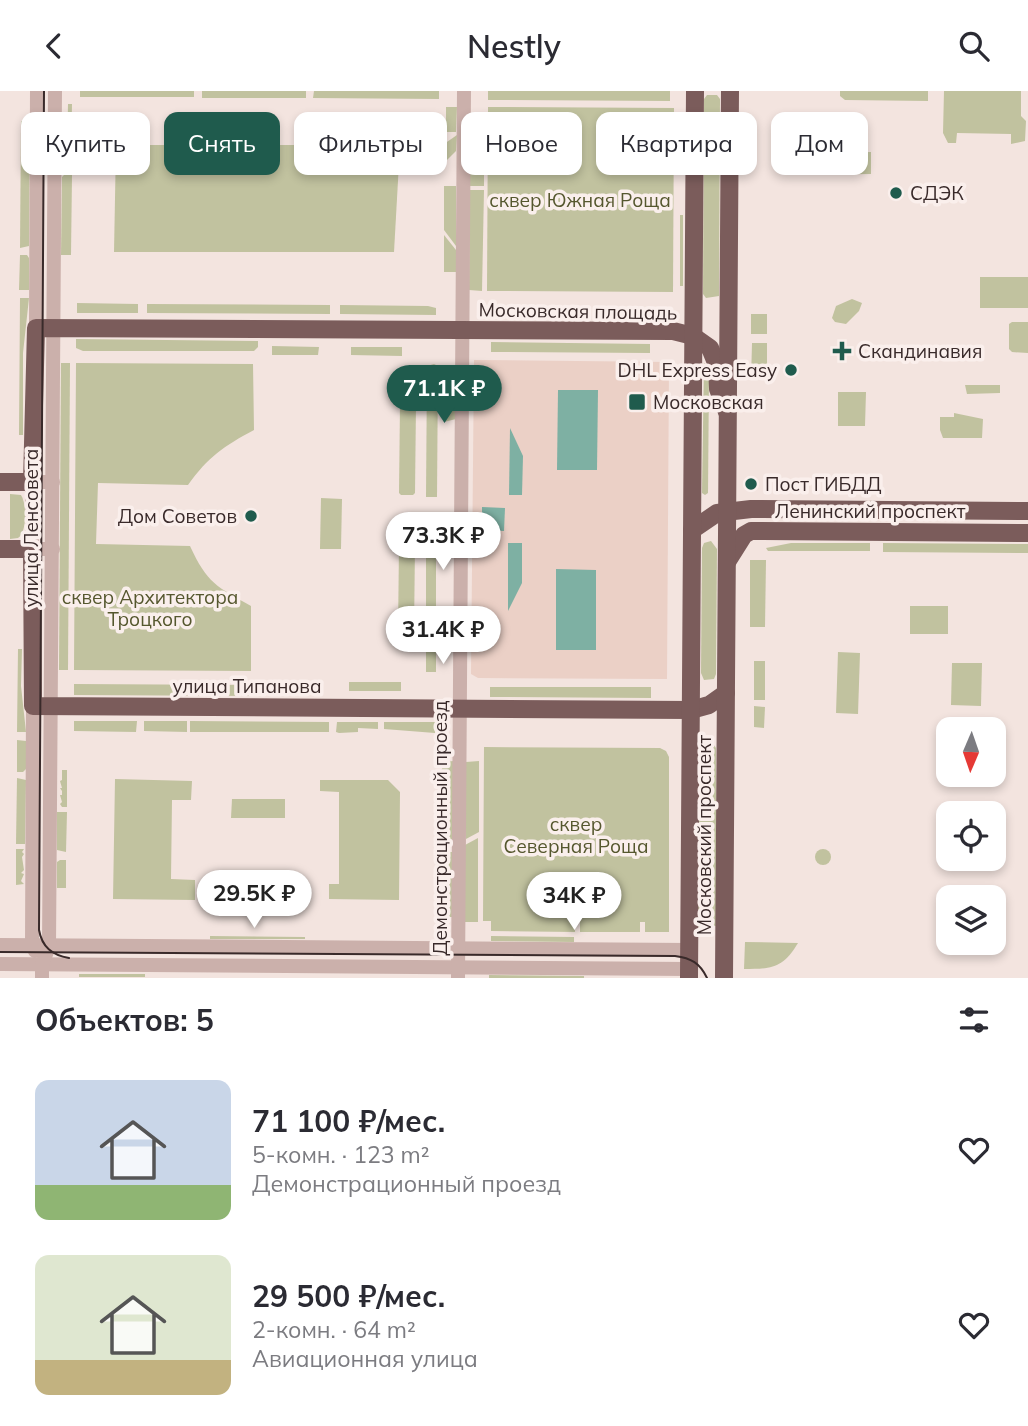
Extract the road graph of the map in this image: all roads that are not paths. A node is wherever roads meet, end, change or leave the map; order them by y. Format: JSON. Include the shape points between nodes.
{"nodes":[{"id":1,"x":37,"y":91,"type":"edge"},
{"id":2,"x":55,"y":91,"type":"edge"},
{"id":3,"x":464,"y":91,"type":"edge"},
{"id":4,"x":695,"y":91,"type":"edge"},
{"id":5,"x":730,"y":91,"type":"edge"},
{"id":6,"x":44,"y":328,"type":"junction"},
{"id":7,"x":462,"y":330,"type":"junction"},
{"id":8,"x":693,"y":336,"type":"junction"},
{"id":9,"x":727,"y":412,"type":"junction"},
{"id":10,"x":0,"y":482,"type":"edge"},
{"id":11,"x":32,"y":482,"type":"junction"},
{"id":12,"x":53,"y":482,"type":"junction"},
{"id":13,"x":727,"y":511,"type":"junction"},
{"id":14,"x":1028,"y":511,"type":"edge"},
{"id":15,"x":692,"y":530,"type":"junction"},
{"id":16,"x":1028,"y":533,"type":"edge"},
{"id":17,"x":0,"y":549,"type":"edge"},
{"id":18,"x":32,"y":549,"type":"junction"},
{"id":19,"x":52,"y":549,"type":"junction"},
{"id":20,"x":727,"y":562,"type":"junction"},
{"id":21,"x":726,"y":693,"type":"junction"},
{"id":22,"x":42,"y":706,"type":"junction"},
{"id":23,"x":460,"y":708,"type":"junction"},
{"id":24,"x":691,"y":710,"type":"junction"},
{"id":25,"x":0,"y":945,"type":"edge"},
{"id":26,"x":32,"y":946,"type":"junction"},
{"id":27,"x":50,"y":946,"type":"junction"},
{"id":28,"x":458,"y":949,"type":"junction"},
{"id":29,"x":689,"y":950,"type":"junction"},
{"id":30,"x":0,"y":964,"type":"edge"},
{"id":31,"x":42,"y":971,"type":"edge"},
{"id":32,"x":458,"y":973,"type":"edge"},
{"id":33,"x":689,"y":973,"type":"edge"},
{"id":34,"x":724,"y":978,"type":"edge"}],
"edges":[{"from":1,"to":6,"type":"street","name":"улица Ленсовета"},
{"from":2,"to":6,"type":"street","name":"улица Ленсовета"},
{"from":3,"to":7,"type":"street","name":"Демонстрационный проезд"},
{"from":4,"to":8,"type":"main road","name":"Московский проспект"},
{"from":5,"to":9,"type":"main road","name":"Московский проспект"},
{"from":6,"to":7,"type":"main road"},
{"from":6,"to":11,"type":"main road","name":"улица Ленсовета"},
{"from":6,"to":12,"type":"street","name":"улица Ленсовета"},
{"from":7,"to":8,"type":"main road","name":"Московская площадь","via":[[673,331]]},
{"from":7,"to":23,"type":"street","name":"Демонстрационный проезд"},
{"from":8,"to":9,"type":"main road","name":"Московский проспект","via":[[715,357],[718,389]]},
{"from":8,"to":15,"type":"main road","name":"Московский проспект"},
{"from":9,"to":13,"type":"main road","name":"Московский проспект"},
{"from":10,"to":11,"type":"main road"},
{"from":11,"to":12,"type":"street"},
{"from":11,"to":18,"type":"street","name":"улица Ленсовета"},
{"from":12,"to":19,"type":"street","name":"улица Ленсовета"},
{"from":13,"to":14,"type":"main road","name":"Ленинский проспект"},
{"from":13,"to":15,"type":"main road"},
{"from":13,"to":20,"type":"main road","name":"Московский проспект"},
{"from":15,"to":24,"type":"main road","name":"Московский проспект"},
{"from":16,"to":20,"type":"main road","name":"Ленинский проспект","via":[[751,531]]},
{"from":17,"to":18,"type":"main road"},
{"from":18,"to":19,"type":"street"},
{"from":18,"to":22,"type":"main road","name":"улица Ленсовета"},
{"from":19,"to":22,"type":"street","name":"улица Ленсовета"},
{"from":20,"to":21,"type":"main road","name":"Московский проспект"},
{"from":21,"to":24,"type":"main road","name":"Московский проспект"},
{"from":21,"to":34,"type":"main road","name":"Московский проспект"},
{"from":22,"to":23,"type":"main road","name":"улица Типанова"},
{"from":22,"to":26,"type":"street","name":"улица Ленсовета"},
{"from":22,"to":27,"type":"street","name":"улица Ленсовета"},
{"from":23,"to":24,"type":"main road"},
{"from":23,"to":28,"type":"street","name":"Демонстрационный проезд"},
{"from":24,"to":29,"type":"main road","name":"Московский проспект"},
{"from":25,"to":26,"type":"street"},
{"from":26,"to":27,"type":"street"},
{"from":26,"to":31,"type":"street","name":"улица Ленсовета"},
{"from":27,"to":28,"type":"street"},
{"from":27,"to":31,"type":"street","name":"улица Ленсовета"},
{"from":28,"to":29,"type":"street"},
{"from":28,"to":32,"type":"street","name":"Демонстрационный проезд"},
{"from":29,"to":33,"type":"main road","name":"Московский проспект"},
{"from":30,"to":31,"type":"street"},
{"from":31,"to":32,"type":"street"},
{"from":32,"to":33,"type":"street"}]}
